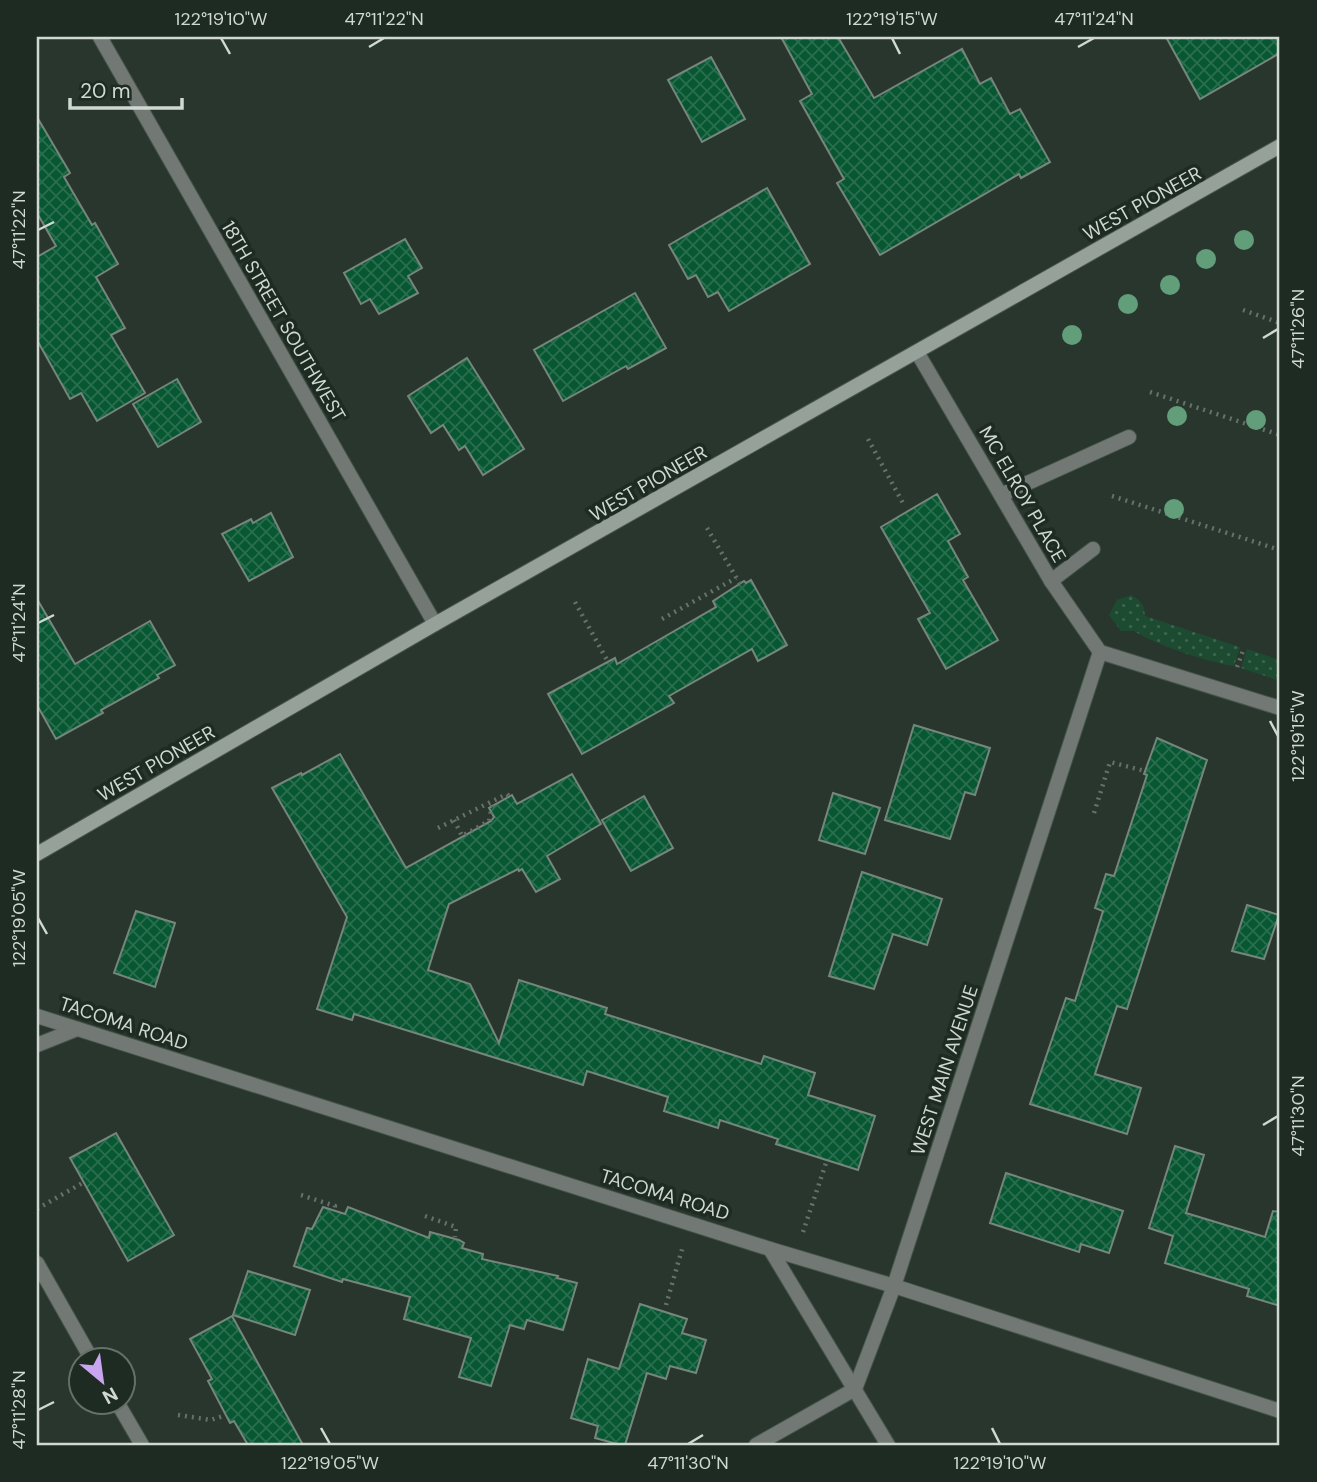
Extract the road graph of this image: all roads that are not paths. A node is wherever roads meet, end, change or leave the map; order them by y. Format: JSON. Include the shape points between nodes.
{"nodes":[{"id":1,"x":100,"y":37,"type":"edge"},
{"id":2,"x":1280,"y":146,"type":"edge"},
{"id":3,"x":917,"y":352,"type":"junction"},
{"id":4,"x":1129,"y":437,"type":"dead end"},
{"id":5,"x":1001,"y":495,"type":"junction"},
{"id":6,"x":1093,"y":549,"type":"dead end"},
{"id":7,"x":1051,"y":581,"type":"junction"},
{"id":8,"x":435,"y":624,"type":"junction"},
{"id":9,"x":1100,"y":652,"type":"junction"},
{"id":10,"x":1280,"y":708,"type":"edge"},
{"id":11,"x":37,"y":854,"type":"edge"},
{"id":12,"x":37,"y":1016,"type":"edge"},
{"id":13,"x":77,"y":1029,"type":"junction"},
{"id":14,"x":37,"y":1045,"type":"edge"},
{"id":15,"x":770,"y":1249,"type":"junction"},
{"id":16,"x":37,"y":1263,"type":"edge"},
{"id":17,"x":894,"y":1286,"type":"junction"},
{"id":18,"x":84,"y":1346,"type":"edge"},
{"id":19,"x":855,"y":1389,"type":"junction"},
{"id":20,"x":1280,"y":1411,"type":"edge"},
{"id":21,"x":125,"y":1416,"type":"edge"},
{"id":22,"x":142,"y":1445,"type":"edge"},
{"id":23,"x":756,"y":1445,"type":"edge"},
{"id":24,"x":888,"y":1445,"type":"edge"}],
"edges":[{"from":1,"to":8,"type":"street","name":"18TH STREET SOUTHWEST"},
{"from":2,"to":3,"type":"main road","name":"WEST PIONEER"},
{"from":3,"to":5,"type":"street","name":"MC ELROY PLACE"},
{"from":3,"to":8,"type":"main road","name":"WEST PIONEER"},
{"from":4,"to":5,"type":"street"},
{"from":5,"to":7,"type":"street","name":"MC ELROY PLACE"},
{"from":6,"to":7,"type":"street"},
{"from":7,"to":9,"type":"street","name":"MC ELROY PLACE"},
{"from":8,"to":11,"type":"main road","name":"WEST PIONEER"},
{"from":9,"to":10,"type":"street"},
{"from":9,"to":17,"type":"street","name":"WEST MAIN AVENUE"},
{"from":12,"to":13,"type":"street","name":"TACOMA ROAD"},
{"from":13,"to":14,"type":"street"},
{"from":13,"to":15,"type":"street","name":"TACOMA ROAD"},
{"from":15,"to":17,"type":"street","name":"TACOMA ROAD"},
{"from":15,"to":19,"type":"street"},
{"from":16,"to":18,"type":"street"},
{"from":17,"to":19,"type":"street","name":"WEST MAIN AVENUE"},
{"from":17,"to":20,"type":"street","name":"TACOMA ROAD"},
{"from":19,"to":23,"type":"street"},
{"from":19,"to":24,"type":"street"},
{"from":21,"to":22,"type":"street"}]}
